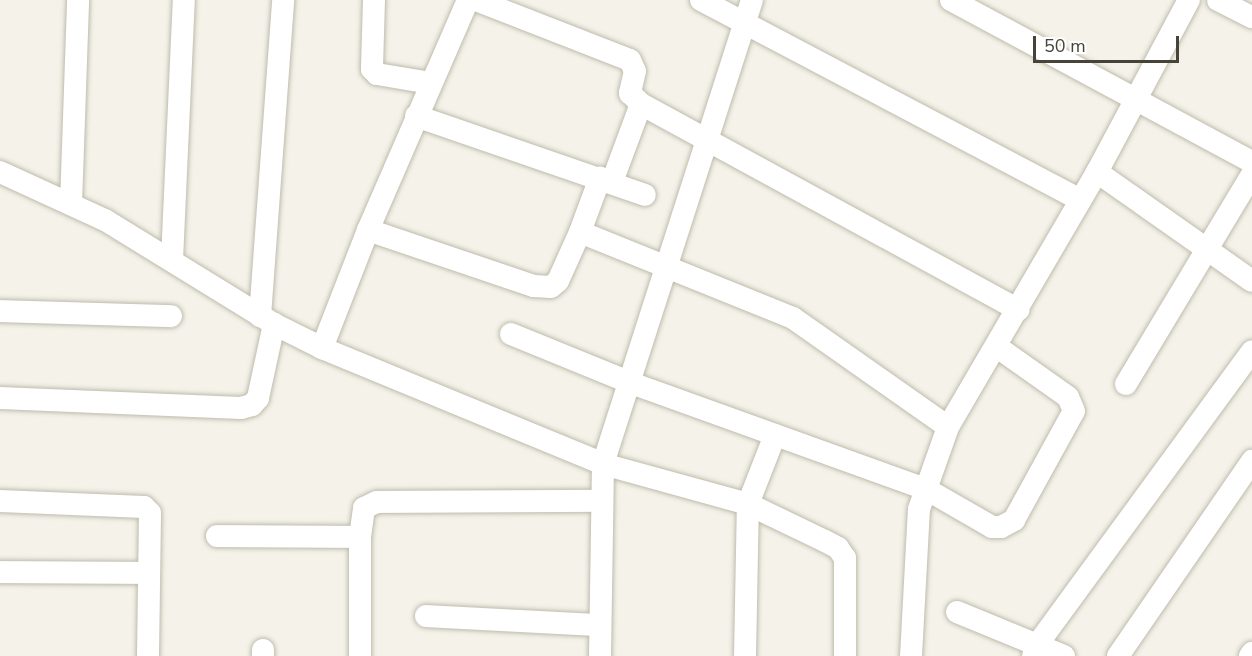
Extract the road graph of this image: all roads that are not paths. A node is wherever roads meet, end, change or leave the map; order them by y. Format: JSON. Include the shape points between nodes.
{"nodes":[{"id":1,"x":78,"y":0,"type":"edge"},
{"id":2,"x":184,"y":0,"type":"edge"},
{"id":3,"x":283,"y":0,"type":"edge"},
{"id":4,"x":374,"y":0,"type":"edge"},
{"id":5,"x":468,"y":0,"type":"edge"},
{"id":6,"x":476,"y":0,"type":"edge"},
{"id":7,"x":700,"y":0,"type":"edge"},
{"id":8,"x":752,"y":0,"type":"edge"},
{"id":9,"x":951,"y":0,"type":"edge"},
{"id":10,"x":1189,"y":0,"type":"edge"},
{"id":11,"x":1218,"y":0,"type":"edge"},
{"id":12,"x":1252,"y":16,"type":"edge"},
{"id":13,"x":745,"y":26,"type":"junction"},
{"id":14,"x":431,"y":83,"type":"junction"},
{"id":15,"x":1134,"y":101,"type":"junction"},
{"id":16,"x":641,"y":104,"type":"junction"},
{"id":17,"x":416,"y":116,"type":"junction"},
{"id":18,"x":706,"y":138,"type":"junction"},
{"id":19,"x":1252,"y":162,"type":"edge"},
{"id":20,"x":0,"y":172,"type":"edge"},
{"id":21,"x":1096,"y":172,"type":"junction"},
{"id":22,"x":1252,"y":174,"type":"edge"},
{"id":23,"x":606,"y":180,"type":"junction"},
{"id":24,"x":645,"y":195,"type":"dead end"},
{"id":25,"x":1081,"y":200,"type":"junction"},
{"id":26,"x":71,"y":204,"type":"junction"},
{"id":27,"x":368,"y":230,"type":"junction"},
{"id":28,"x":580,"y":232,"type":"junction"},
{"id":29,"x":1207,"y":249,"type":"junction"},
{"id":30,"x":172,"y":260,"type":"junction"},
{"id":31,"x":664,"y":264,"type":"junction"},
{"id":32,"x":1252,"y":280,"type":"edge"},
{"id":33,"x":1019,"y":310,"type":"junction"},
{"id":34,"x":0,"y":311,"type":"edge"},
{"id":35,"x":171,"y":316,"type":"dead end"},
{"id":36,"x":267,"y":320,"type":"junction"},
{"id":37,"x":511,"y":334,"type":"dead end"},
{"id":38,"x":996,"y":346,"type":"junction"},
{"id":39,"x":322,"y":348,"type":"junction"},
{"id":40,"x":1252,"y":351,"type":"edge"},
{"id":41,"x":631,"y":383,"type":"junction"},
{"id":42,"x":1126,"y":384,"type":"dead end"},
{"id":43,"x":0,"y":398,"type":"edge"},
{"id":44,"x":948,"y":427,"type":"junction"},
{"id":45,"x":775,"y":435,"type":"junction"},
{"id":46,"x":1252,"y":461,"type":"edge"},
{"id":47,"x":603,"y":464,"type":"junction"},
{"id":48,"x":926,"y":489,"type":"junction"},
{"id":49,"x":0,"y":501,"type":"edge"},
{"id":50,"x":599,"y":501,"type":"junction"},
{"id":51,"x":748,"y":504,"type":"junction"},
{"id":52,"x":217,"y":536,"type":"dead end"},
{"id":53,"x":360,"y":537,"type":"junction"},
{"id":54,"x":0,"y":572,"type":"edge"},
{"id":55,"x":149,"y":573,"type":"junction"},
{"id":56,"x":957,"y":612,"type":"dead end"},
{"id":57,"x":426,"y":616,"type":"dead end"},
{"id":58,"x":600,"y":625,"type":"junction"},
{"id":59,"x":1035,"y":650,"type":"edge"},
{"id":60,"x":148,"y":656,"type":"edge"},
{"id":61,"x":360,"y":656,"type":"edge"},
{"id":62,"x":600,"y":656,"type":"edge"},
{"id":63,"x":745,"y":656,"type":"edge"},
{"id":64,"x":845,"y":656,"type":"edge"},
{"id":65,"x":911,"y":656,"type":"edge"},
{"id":66,"x":1064,"y":656,"type":"edge"},
{"id":67,"x":1118,"y":656,"type":"edge"}],
"edges":[{"from":1,"to":26,"type":"street"},
{"from":2,"to":30,"type":"street"},
{"from":3,"to":36,"type":"street"},
{"from":4,"to":14,"type":"street","via":[[372,69],[377,74]]},
{"from":5,"to":14,"type":"street"},
{"from":6,"to":16,"type":"street","via":[[630,60],[635,71],[630,93]]},
{"from":7,"to":13,"type":"street"},
{"from":8,"to":13,"type":"street"},
{"from":9,"to":15,"type":"street"},
{"from":10,"to":15,"type":"street"},
{"from":11,"to":12,"type":"street"},
{"from":13,"to":18,"type":"street"},
{"from":13,"to":25,"type":"street"},
{"from":14,"to":17,"type":"street"},
{"from":15,"to":19,"type":"street"},
{"from":15,"to":21,"type":"street"},
{"from":16,"to":18,"type":"street"},
{"from":16,"to":23,"type":"street"},
{"from":17,"to":23,"type":"street"},
{"from":17,"to":27,"type":"street"},
{"from":18,"to":31,"type":"street"},
{"from":18,"to":33,"type":"street"},
{"from":20,"to":26,"type":"street"},
{"from":21,"to":25,"type":"street"},
{"from":21,"to":29,"type":"street"},
{"from":22,"to":29,"type":"street"},
{"from":23,"to":24,"type":"street"},
{"from":23,"to":28,"type":"street"},
{"from":25,"to":33,"type":"street"},
{"from":26,"to":30,"type":"street"},
{"from":27,"to":28,"type":"street","via":[[542,288],[558,281]]},
{"from":27,"to":39,"type":"street"},
{"from":28,"to":31,"type":"street"},
{"from":29,"to":32,"type":"street"},
{"from":29,"to":42,"type":"street"},
{"from":30,"to":36,"type":"street"},
{"from":31,"to":41,"type":"street"},
{"from":31,"to":44,"type":"street","via":[[793,318]]},
{"from":33,"to":38,"type":"street"},
{"from":34,"to":35,"type":"street"},
{"from":36,"to":39,"type":"street"},
{"from":36,"to":43,"type":"street","via":[[258,398],[252,405],[241,408]]},
{"from":37,"to":41,"type":"street"},
{"from":38,"to":44,"type":"street"},
{"from":38,"to":48,"type":"street","via":[[1068,397],[1073,403],[1072,419],[1008,526],[992,526]]},
{"from":39,"to":47,"type":"street"},
{"from":40,"to":59,"type":"street"},
{"from":41,"to":45,"type":"street"},
{"from":41,"to":47,"type":"street"},
{"from":44,"to":48,"type":"street"},
{"from":45,"to":48,"type":"street"},
{"from":45,"to":51,"type":"street"},
{"from":46,"to":67,"type":"street"},
{"from":47,"to":50,"type":"street"},
{"from":47,"to":51,"type":"street"},
{"from":48,"to":65,"type":"street","via":[[916,530]]},
{"from":49,"to":55,"type":"street","via":[[144,507],[150,513]]},
{"from":50,"to":53,"type":"street","via":[[377,502],[364,508]]},
{"from":50,"to":58,"type":"street"},
{"from":51,"to":63,"type":"street"},
{"from":51,"to":64,"type":"street","via":[[838,548],[844,558]]},
{"from":52,"to":53,"type":"street"},
{"from":53,"to":61,"type":"street"},
{"from":54,"to":55,"type":"street"},
{"from":55,"to":60,"type":"street"},
{"from":56,"to":59,"type":"street"},
{"from":57,"to":58,"type":"street"},
{"from":58,"to":62,"type":"street"},
{"from":59,"to":66,"type":"street"}]}
